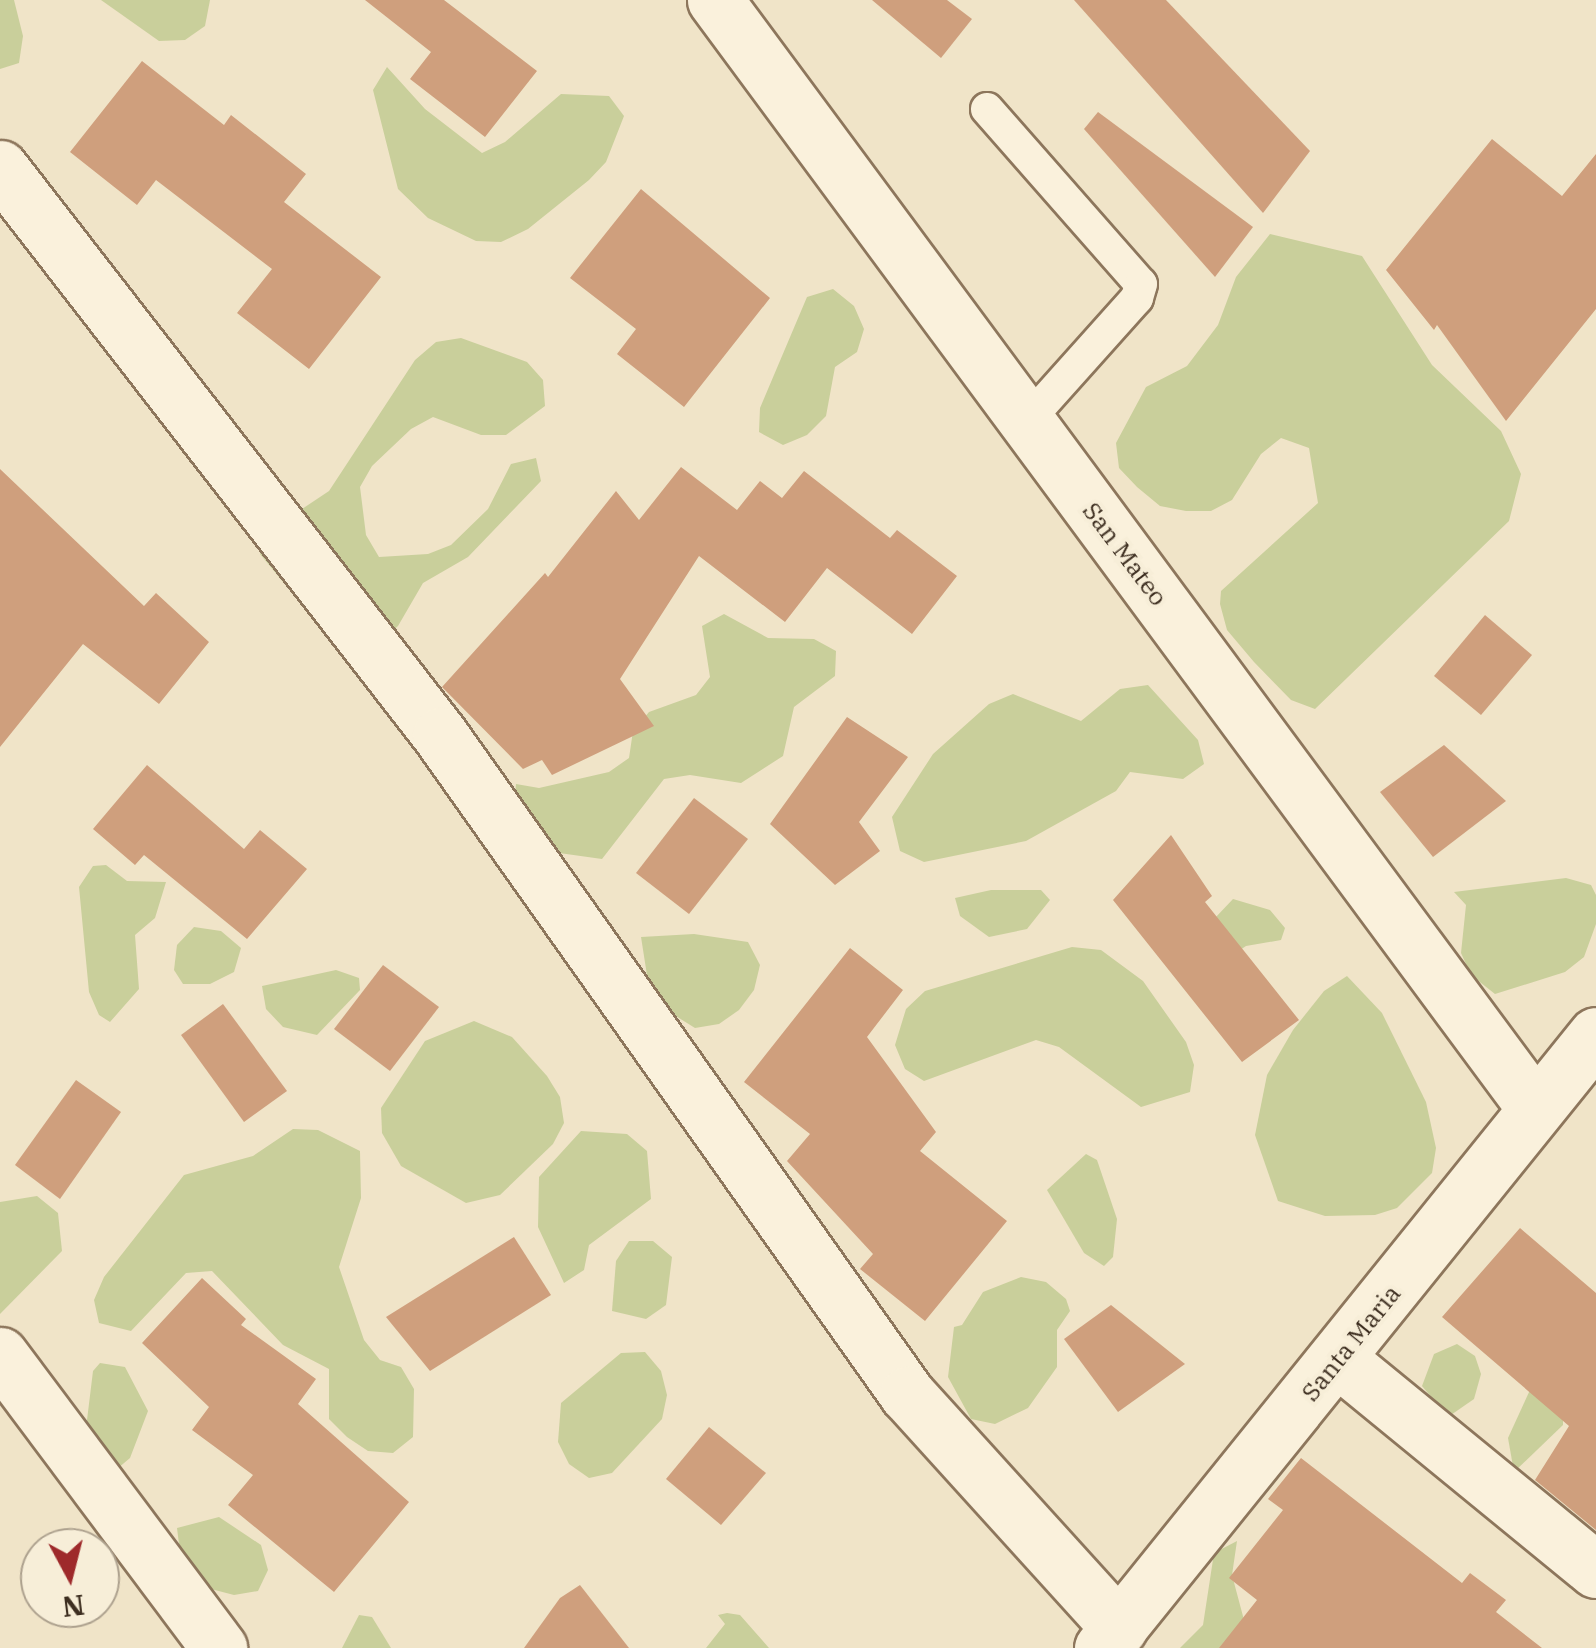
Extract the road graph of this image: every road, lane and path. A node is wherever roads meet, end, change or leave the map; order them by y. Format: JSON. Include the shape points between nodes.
{"nodes":[{"id":1,"x":715,"y":0,"type":"edge"},
{"id":2,"x":987,"y":109,"type":"dead end"},
{"id":3,"x":0,"y":168,"type":"edge"},
{"id":4,"x":1026,"y":421,"type":"junction"},
{"id":5,"x":1596,"y":1035,"type":"edge"},
{"id":6,"x":1535,"y":1108,"type":"junction"},
{"id":7,"x":0,"y":1355,"type":"edge"},
{"id":8,"x":1338,"y":1360,"type":"junction"},
{"id":9,"x":1596,"y":1570,"type":"edge"},
{"id":10,"x":1110,"y":1638,"type":"edge"},
{"id":11,"x":220,"y":1648,"type":"edge"}],
"edges":[{"from":1,"to":4,"type":"street","name":"San Mateo"},
{"from":2,"to":4,"type":"lane","via":[[1141,284],[1136,298]]},
{"from":3,"to":10,"type":"street","via":[[440,736],[906,1394]]},
{"from":4,"to":6,"type":"street","name":"San Mateo"},
{"from":5,"to":6,"type":"street","name":"Santa Maria"},
{"from":6,"to":8,"type":"street","name":"Santa Maria"},
{"from":7,"to":11,"type":"street"},
{"from":8,"to":9,"type":"street"},
{"from":8,"to":10,"type":"street","name":"Santa Maria"}]}
